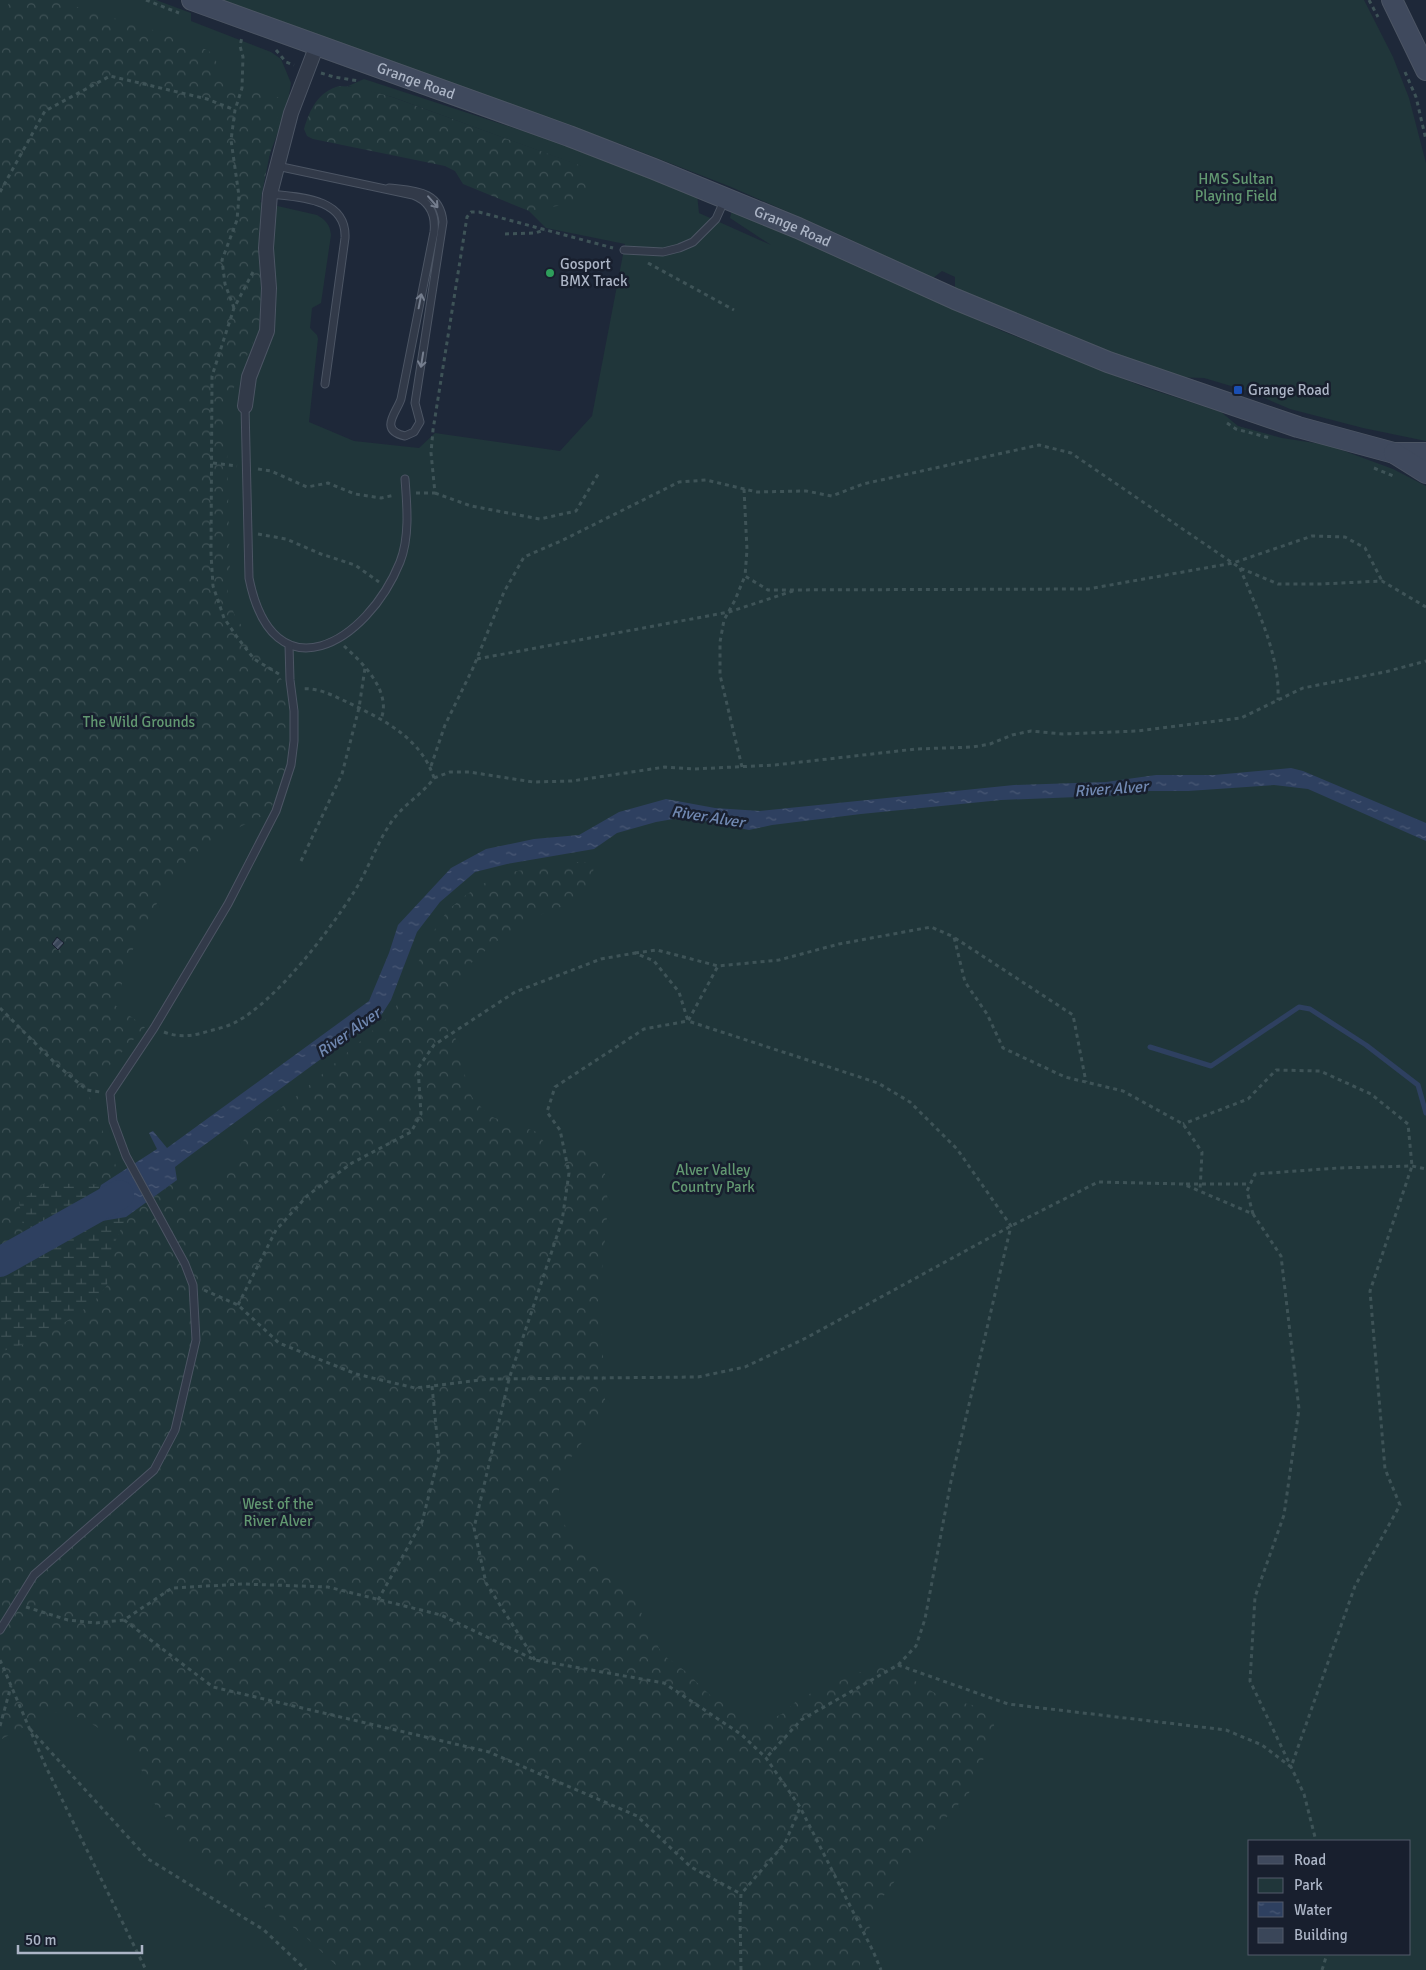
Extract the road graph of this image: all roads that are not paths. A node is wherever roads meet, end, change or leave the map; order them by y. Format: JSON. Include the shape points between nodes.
{"nodes":[{"id":1,"x":1392,"y":0,"type":"edge"},
{"id":2,"x":186,"y":7,"type":"edge"},
{"id":3,"x":317,"y":45,"type":"junction"},
{"id":4,"x":1426,"y":70,"type":"edge"},
{"id":5,"x":277,"y":166,"type":"junction"},
{"id":6,"x":389,"y":188,"type":"junction"},
{"id":7,"x":270,"y":194,"type":"junction"},
{"id":8,"x":725,"y":198,"type":"junction"},
{"id":9,"x":624,"y":250,"type":"road end"},
{"id":10,"x":325,"y":384,"type":"dead end"},
{"id":11,"x":245,"y":406,"type":"joint"},
{"id":12,"x":1394,"y":453,"type":"junction"},
{"id":13,"x":1426,"y":453,"type":"edge"},
{"id":14,"x":1426,"y":473,"type":"edge"},
{"id":15,"x":405,"y":479,"type":"dead end"},
{"id":16,"x":289,"y":645,"type":"junction"},
{"id":17,"x":0,"y":1630,"type":"edge"}],
"edges":[{"from":1,"to":4,"type":"street"},
{"from":2,"to":3,"type":"street","name":"Grange Road"},
{"from":3,"to":5,"type":"street","via":[[291,113]]},
{"from":3,"to":8,"type":"street","name":"Grange Road","via":[[569,136]]},
{"from":5,"to":6,"type":"lane"},
{"from":5,"to":7,"type":"street"},
{"from":6,"to":6,"type":"lane","one_way":true,"via":[[423,193],[438,206],[443,222],[415,403],[420,422],[414,432],[405,436],[395,432],[391,418],[401,399],[434,219],[429,206],[421,199]]},
{"from":7,"to":10,"type":"lane","via":[[320,202],[336,213],[345,228]]},
{"from":7,"to":11,"type":"street","via":[[266,331],[249,376]]},
{"from":8,"to":9,"type":"lane","via":[[716,219],[692,242],[663,252]]},
{"from":8,"to":12,"type":"street","name":"Grange Road","via":[[1108,362],[1298,427]]},
{"from":11,"to":16,"type":"lane","via":[[249,578],[253,599],[264,621]]},
{"from":12,"to":13,"type":"street","name":"Grange Road"},
{"from":12,"to":14,"type":"street","name":"Grange Road"},
{"from":15,"to":16,"type":"lane","via":[[407,520],[401,560],[371,612],[338,640],[302,649]]},
{"from":16,"to":17,"type":"lane","via":[[294,718],[291,765],[276,811],[228,904],[154,1028],[110,1094],[113,1121],[126,1156],[193,1285],[196,1340],[175,1430],[154,1470],[34,1575]]}]}
